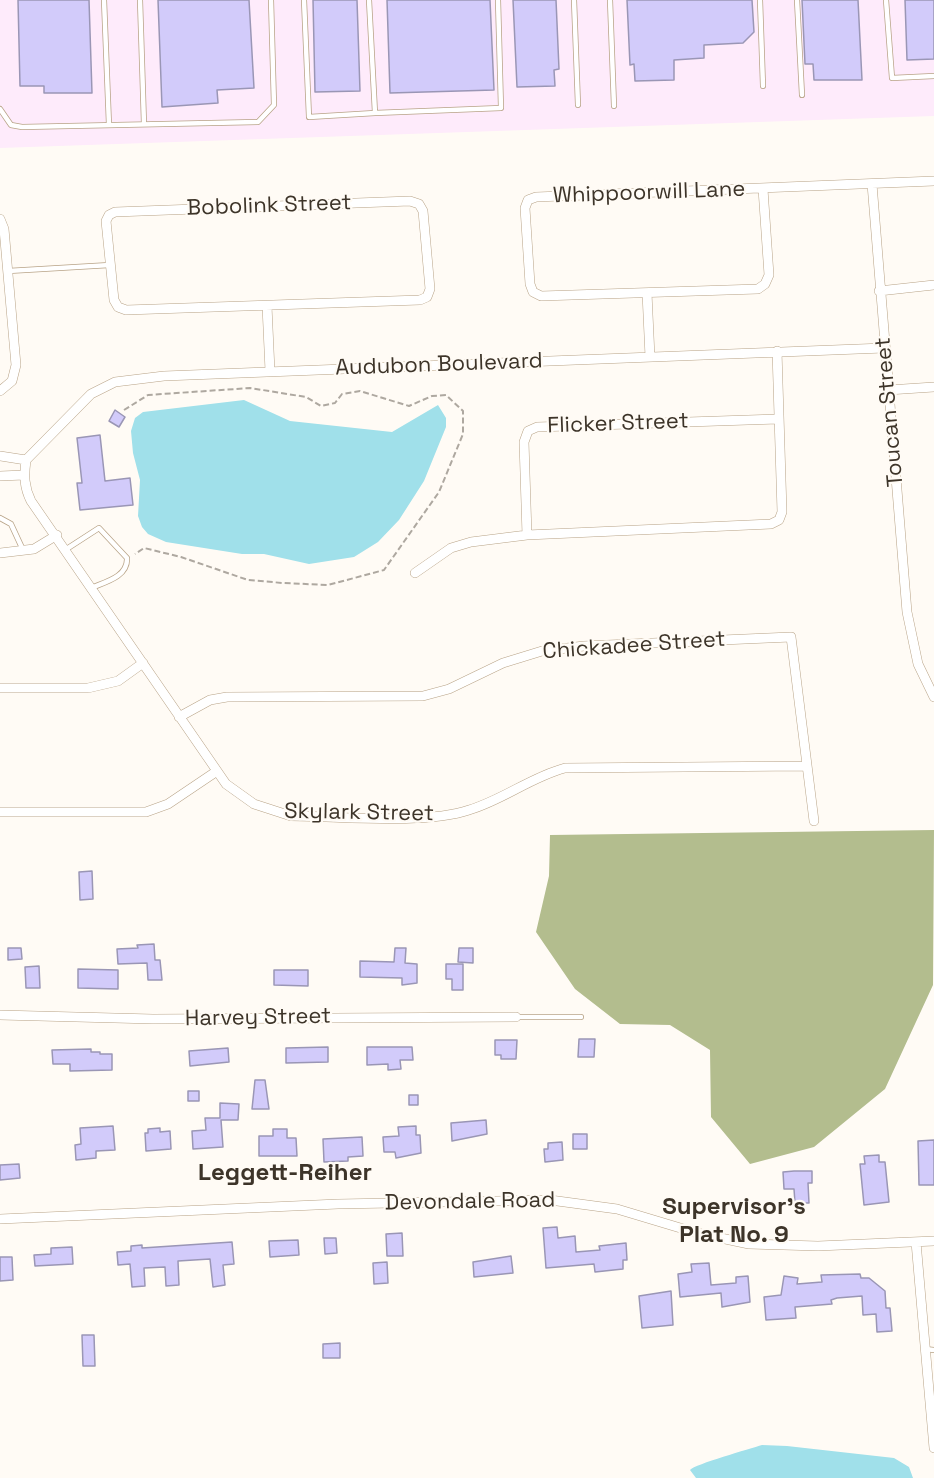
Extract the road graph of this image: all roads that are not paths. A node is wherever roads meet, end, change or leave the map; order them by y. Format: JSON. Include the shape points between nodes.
{"nodes":[{"id":1,"x":104,"y":0,"type":"edge"},
{"id":2,"x":140,"y":0,"type":"edge"},
{"id":3,"x":271,"y":0,"type":"edge"},
{"id":4,"x":304,"y":0,"type":"edge"},
{"id":5,"x":369,"y":0,"type":"edge"},
{"id":6,"x":498,"y":0,"type":"edge"},
{"id":7,"x":574,"y":0,"type":"edge"},
{"id":8,"x":610,"y":0,"type":"edge"},
{"id":9,"x":760,"y":0,"type":"edge"},
{"id":10,"x":797,"y":0,"type":"edge"},
{"id":11,"x":886,"y":0,"type":"edge"},
{"id":12,"x":934,"y":76,"type":"edge"},
{"id":13,"x":763,"y":86,"type":"dead end"},
{"id":14,"x":802,"y":95,"type":"dead end"},
{"id":15,"x":578,"y":105,"type":"dead end"},
{"id":16,"x":614,"y":106,"type":"dead end"},
{"id":17,"x":0,"y":109,"type":"edge"},
{"id":18,"x":375,"y":113,"type":"junction"},
{"id":19,"x":144,"y":124,"type":"junction"},
{"id":20,"x":109,"y":125,"type":"junction"},
{"id":21,"x":934,"y":181,"type":"edge"},
{"id":22,"x":872,"y":184,"type":"junction"},
{"id":23,"x":763,"y":189,"type":"junction"},
{"id":24,"x":0,"y":219,"type":"edge"},
{"id":25,"x":110,"y":265,"type":"junction"},
{"id":26,"x":8,"y":271,"type":"junction"},
{"id":27,"x":934,"y":285,"type":"edge"},
{"id":28,"x":879,"y":291,"type":"junction"},
{"id":29,"x":647,"y":293,"type":"junction"},
{"id":30,"x":267,"y":306,"type":"junction"},
{"id":31,"x":884,"y":348,"type":"junction"},
{"id":32,"x":777,"y":351,"type":"junction"},
{"id":33,"x":650,"y":357,"type":"junction"},
{"id":34,"x":270,"y":371,"type":"junction"},
{"id":35,"x":934,"y":387,"type":"edge"},
{"id":36,"x":888,"y":390,"type":"junction"},
{"id":37,"x":0,"y":391,"type":"edge"},
{"id":38,"x":778,"y":419,"type":"junction"},
{"id":39,"x":0,"y":456,"type":"edge"},
{"id":40,"x":26,"y":460,"type":"junction"},
{"id":41,"x":24,"y":475,"type":"junction"},
{"id":42,"x":0,"y":476,"type":"edge"},
{"id":43,"x":0,"y":518,"type":"edge"},
{"id":44,"x":527,"y":535,"type":"junction"},
{"id":45,"x":57,"y":536,"type":"junction"},
{"id":46,"x":65,"y":550,"type":"junction"},
{"id":47,"x":23,"y":551,"type":"junction"},
{"id":48,"x":0,"y":554,"type":"edge"},
{"id":49,"x":415,"y":573,"type":"dead end"},
{"id":50,"x":91,"y":588,"type":"junction"},
{"id":51,"x":143,"y":663,"type":"junction"},
{"id":52,"x":0,"y":688,"type":"edge"},
{"id":53,"x":934,"y":697,"type":"edge"},
{"id":54,"x":180,"y":717,"type":"junction"},
{"id":55,"x":805,"y":766,"type":"junction"},
{"id":56,"x":217,"y":771,"type":"junction"},
{"id":57,"x":0,"y":812,"type":"edge"},
{"id":58,"x":814,"y":821,"type":"dead end"},
{"id":59,"x":0,"y":1015,"type":"edge"},
{"id":60,"x":516,"y":1017,"type":"joint"},
{"id":61,"x":581,"y":1017,"type":"dead end"},
{"id":62,"x":0,"y":1219,"type":"edge"},
{"id":63,"x":934,"y":1241,"type":"edge"},
{"id":64,"x":916,"y":1242,"type":"junction"},
{"id":65,"x":929,"y":1350,"type":"edge"},
{"id":66,"x":934,"y":1448,"type":"edge"}],
"edges":[{"from":1,"to":20,"type":"lane"},
{"from":2,"to":19,"type":"lane"},
{"from":3,"to":19,"type":"lane","via":[[274,105],[258,122]]},
{"from":4,"to":18,"type":"lane","via":[[309,117]]},
{"from":5,"to":18,"type":"lane"},
{"from":6,"to":18,"type":"lane","via":[[501,108]]},
{"from":7,"to":15,"type":"lane"},
{"from":8,"to":16,"type":"lane"},
{"from":9,"to":13,"type":"lane"},
{"from":10,"to":14,"type":"lane"},
{"from":11,"to":12,"type":"lane","via":[[892,78]]},
{"from":17,"to":20,"type":"lane","via":[[11,125],[22,127]]},
{"from":19,"to":20,"type":"lane"},
{"from":21,"to":22,"type":"street"},
{"from":22,"to":23,"type":"street","name":"Whippoorwill Lane"},
{"from":22,"to":28,"type":"street","name":"Toucan Street"},
{"from":23,"to":29,"type":"street","name":"Whippoorwill Lane","via":[[769,275],[765,284],[758,289]]},
{"from":23,"to":29,"type":"street","name":"Whippoorwill Lane","via":[[528,200],[525,208],[533,292],[541,296]]},
{"from":24,"to":26,"type":"street"},
{"from":25,"to":26,"type":"lane"},
{"from":25,"to":30,"type":"street","name":"Bobolink Street","via":[[114,300],[122,310]]},
{"from":25,"to":30,"type":"street","name":"Bobolink Street","via":[[106,221],[115,212],[410,201],[419,204],[430,289],[427,297]]},
{"from":26,"to":37,"type":"street","via":[[16,365],[12,381]]},
{"from":27,"to":28,"type":"street"},
{"from":28,"to":31,"type":"street","name":"Toucan Street"},
{"from":29,"to":33,"type":"street"},
{"from":30,"to":34,"type":"street"},
{"from":31,"to":32,"type":"street","name":"Audubon Boulevard"},
{"from":31,"to":36,"type":"street","name":"Toucan Street"},
{"from":32,"to":33,"type":"street","name":"Audubon Boulevard"},
{"from":32,"to":38,"type":"street"},
{"from":33,"to":34,"type":"street","name":"Audubon Boulevard"},
{"from":34,"to":40,"type":"street","name":"Audubon Boulevard","via":[[152,377],[102,387],[79,404]]},
{"from":35,"to":36,"type":"street"},
{"from":36,"to":53,"type":"street","name":"Toucan Street","via":[[909,629],[918,664]]},
{"from":38,"to":44,"type":"street","via":[[782,512],[779,520],[771,524]]},
{"from":38,"to":44,"type":"street","name":"Flicker Street","via":[[537,427],[528,431],[524,442]]},
{"from":39,"to":40,"type":"street"},
{"from":40,"to":41,"type":"street"},
{"from":41,"to":42,"type":"street"},
{"from":41,"to":45,"type":"street","name":"Skylark Street","via":[[26,492]]},
{"from":43,"to":47,"type":"lane","via":[[11,524]]},
{"from":44,"to":49,"type":"street","via":[[459,545]]},
{"from":45,"to":46,"type":"street","name":"Skylark Street"},
{"from":45,"to":47,"type":"street"},
{"from":46,"to":50,"type":"street","name":"Skylark Street"},
{"from":46,"to":50,"type":"lane","via":[[99,528],[127,558],[119,575]]},
{"from":47,"to":48,"type":"street"},
{"from":50,"to":51,"type":"street","name":"Skylark Street"},
{"from":51,"to":52,"type":"street","via":[[118,681],[88,688]]},
{"from":51,"to":54,"type":"street","name":"Skylark Street"},
{"from":54,"to":55,"type":"street","name":"Chickadee Street","via":[[203,703],[227,697],[431,694],[520,656],[560,648],[792,637]]},
{"from":54,"to":56,"type":"street","name":"Skylark Street"},
{"from":55,"to":56,"type":"street","name":"Skylark Street","via":[[565,768],[468,811],[419,817],[280,814],[242,797]]},
{"from":55,"to":58,"type":"street"},
{"from":56,"to":57,"type":"street","via":[[174,801],[146,812]]},
{"from":59,"to":60,"type":"street","name":"Harvey Street","via":[[153,1019]]},
{"from":60,"to":61,"type":"lane"},
{"from":62,"to":64,"type":"street","name":"Devondale Road","via":[[338,1204],[550,1200],[617,1209],[749,1244]]},
{"from":63,"to":64,"type":"street","name":"Devondale Road"},
{"from":64,"to":65,"type":"street"},
{"from":65,"to":66,"type":"street"}]}
